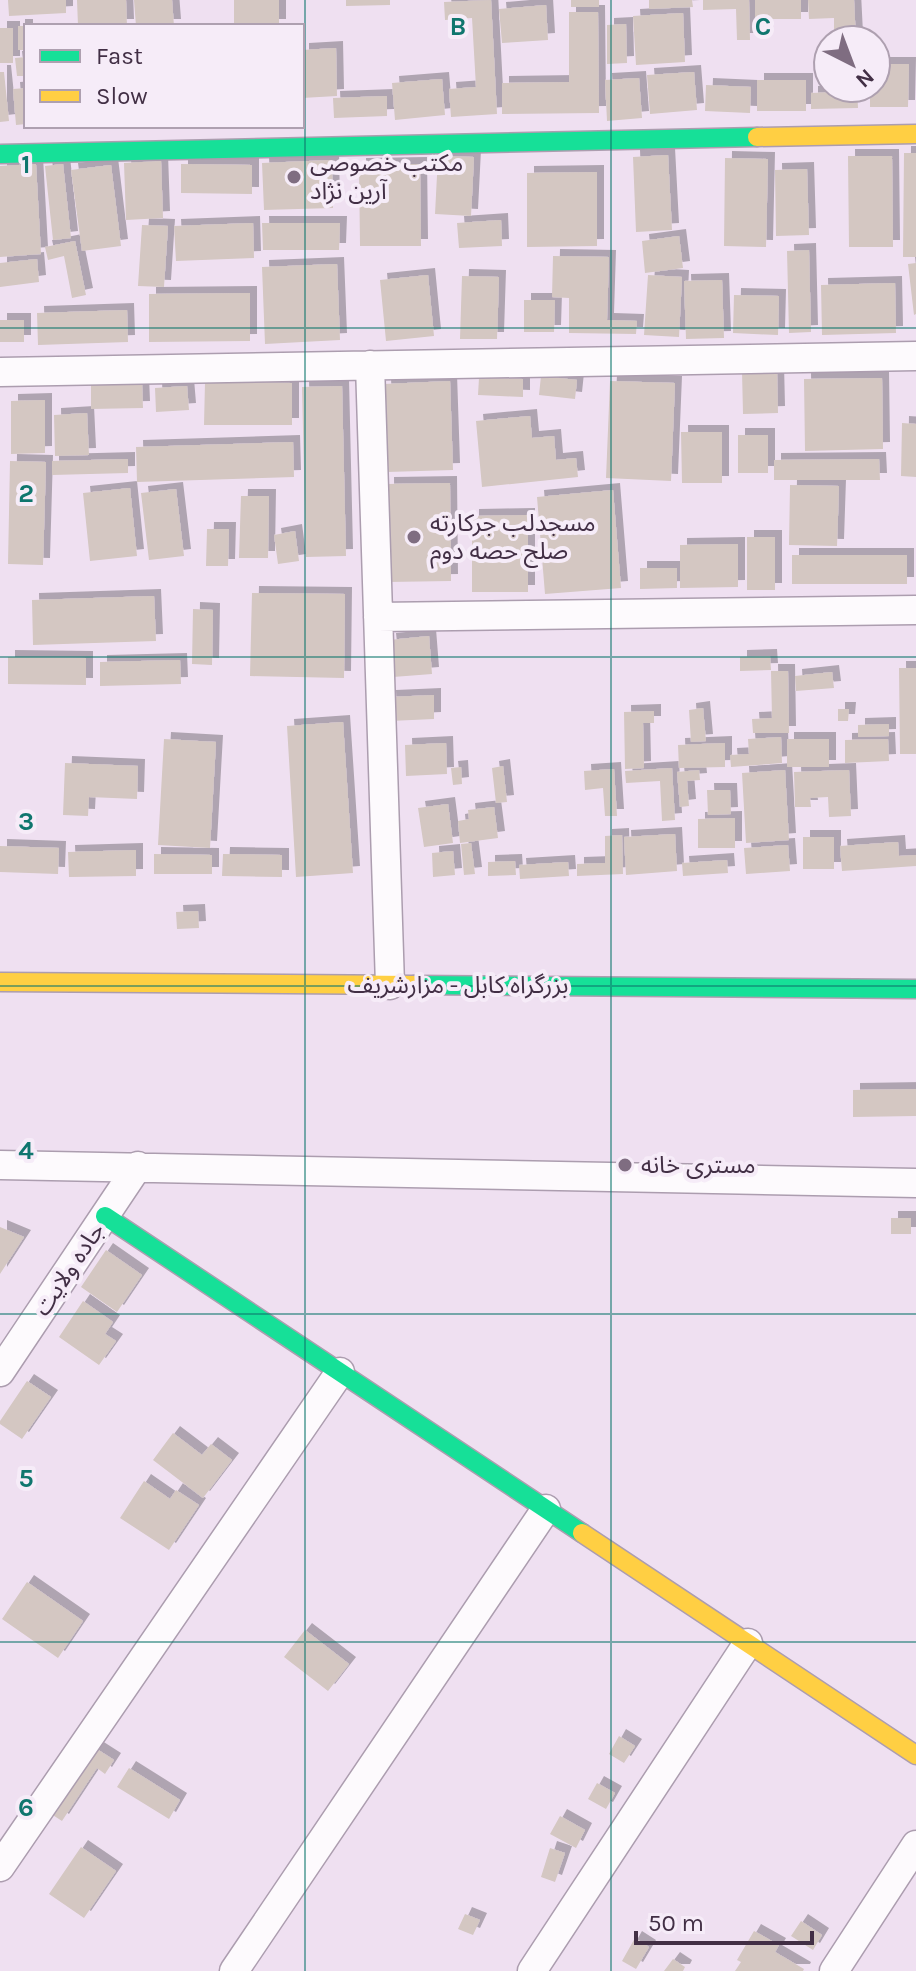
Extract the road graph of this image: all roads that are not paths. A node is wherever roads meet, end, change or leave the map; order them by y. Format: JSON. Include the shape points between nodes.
{"nodes":[{"id":1,"x":916,"y":134,"type":"edge"},
{"id":2,"x":0,"y":154,"type":"edge"},
{"id":3,"x":916,"y":356,"type":"edge"},
{"id":4,"x":370,"y":365,"type":"junction"},
{"id":5,"x":0,"y":372,"type":"edge"},
{"id":6,"x":916,"y":610,"type":"edge"},
{"id":7,"x":378,"y":617,"type":"junction"},
{"id":8,"x":0,"y":982,"type":"edge"},
{"id":9,"x":390,"y":985,"type":"junction"},
{"id":10,"x":916,"y":989,"type":"edge"},
{"id":11,"x":0,"y":1165,"type":"edge"},
{"id":12,"x":138,"y":1166,"type":"junction"},
{"id":13,"x":916,"y":1183,"type":"edge"},
{"id":14,"x":105,"y":1216,"type":"junction"},
{"id":15,"x":0,"y":1372,"type":"edge"},
{"id":16,"x":340,"y":1372,"type":"junction"},
{"id":17,"x":546,"y":1509,"type":"junction"},
{"id":18,"x":748,"y":1643,"type":"junction"},
{"id":19,"x":916,"y":1755,"type":"edge"},
{"id":20,"x":916,"y":1845,"type":"edge"},
{"id":21,"x":0,"y":1867,"type":"edge"},
{"id":22,"x":234,"y":1971,"type":"edge"},
{"id":23,"x":532,"y":1971,"type":"edge"},
{"id":24,"x":834,"y":1971,"type":"edge"}],
"edges":[{"from":1,"to":2,"type":"main road"},
{"from":3,"to":4,"type":"street"},
{"from":4,"to":5,"type":"street"},
{"from":4,"to":7,"type":"street"},
{"from":6,"to":7,"type":"street"},
{"from":7,"to":9,"type":"street"},
{"from":8,"to":9,"type":"main road","name":"بزرگراه کابل - مزارشریف"},
{"from":9,"to":10,"type":"main road","name":"بزرگراه کابل - مزارشریف"},
{"from":11,"to":12,"type":"street"},
{"from":12,"to":13,"type":"street"},
{"from":12,"to":14,"type":"street","name":"جاده ولایت"},
{"from":14,"to":15,"type":"street","name":"جاده ولایت"},
{"from":14,"to":16,"type":"main road"},
{"from":16,"to":17,"type":"main road"},
{"from":16,"to":21,"type":"street"},
{"from":17,"to":18,"type":"main road"},
{"from":17,"to":22,"type":"street"},
{"from":18,"to":19,"type":"main road"},
{"from":18,"to":23,"type":"street"},
{"from":20,"to":24,"type":"street"}]}
